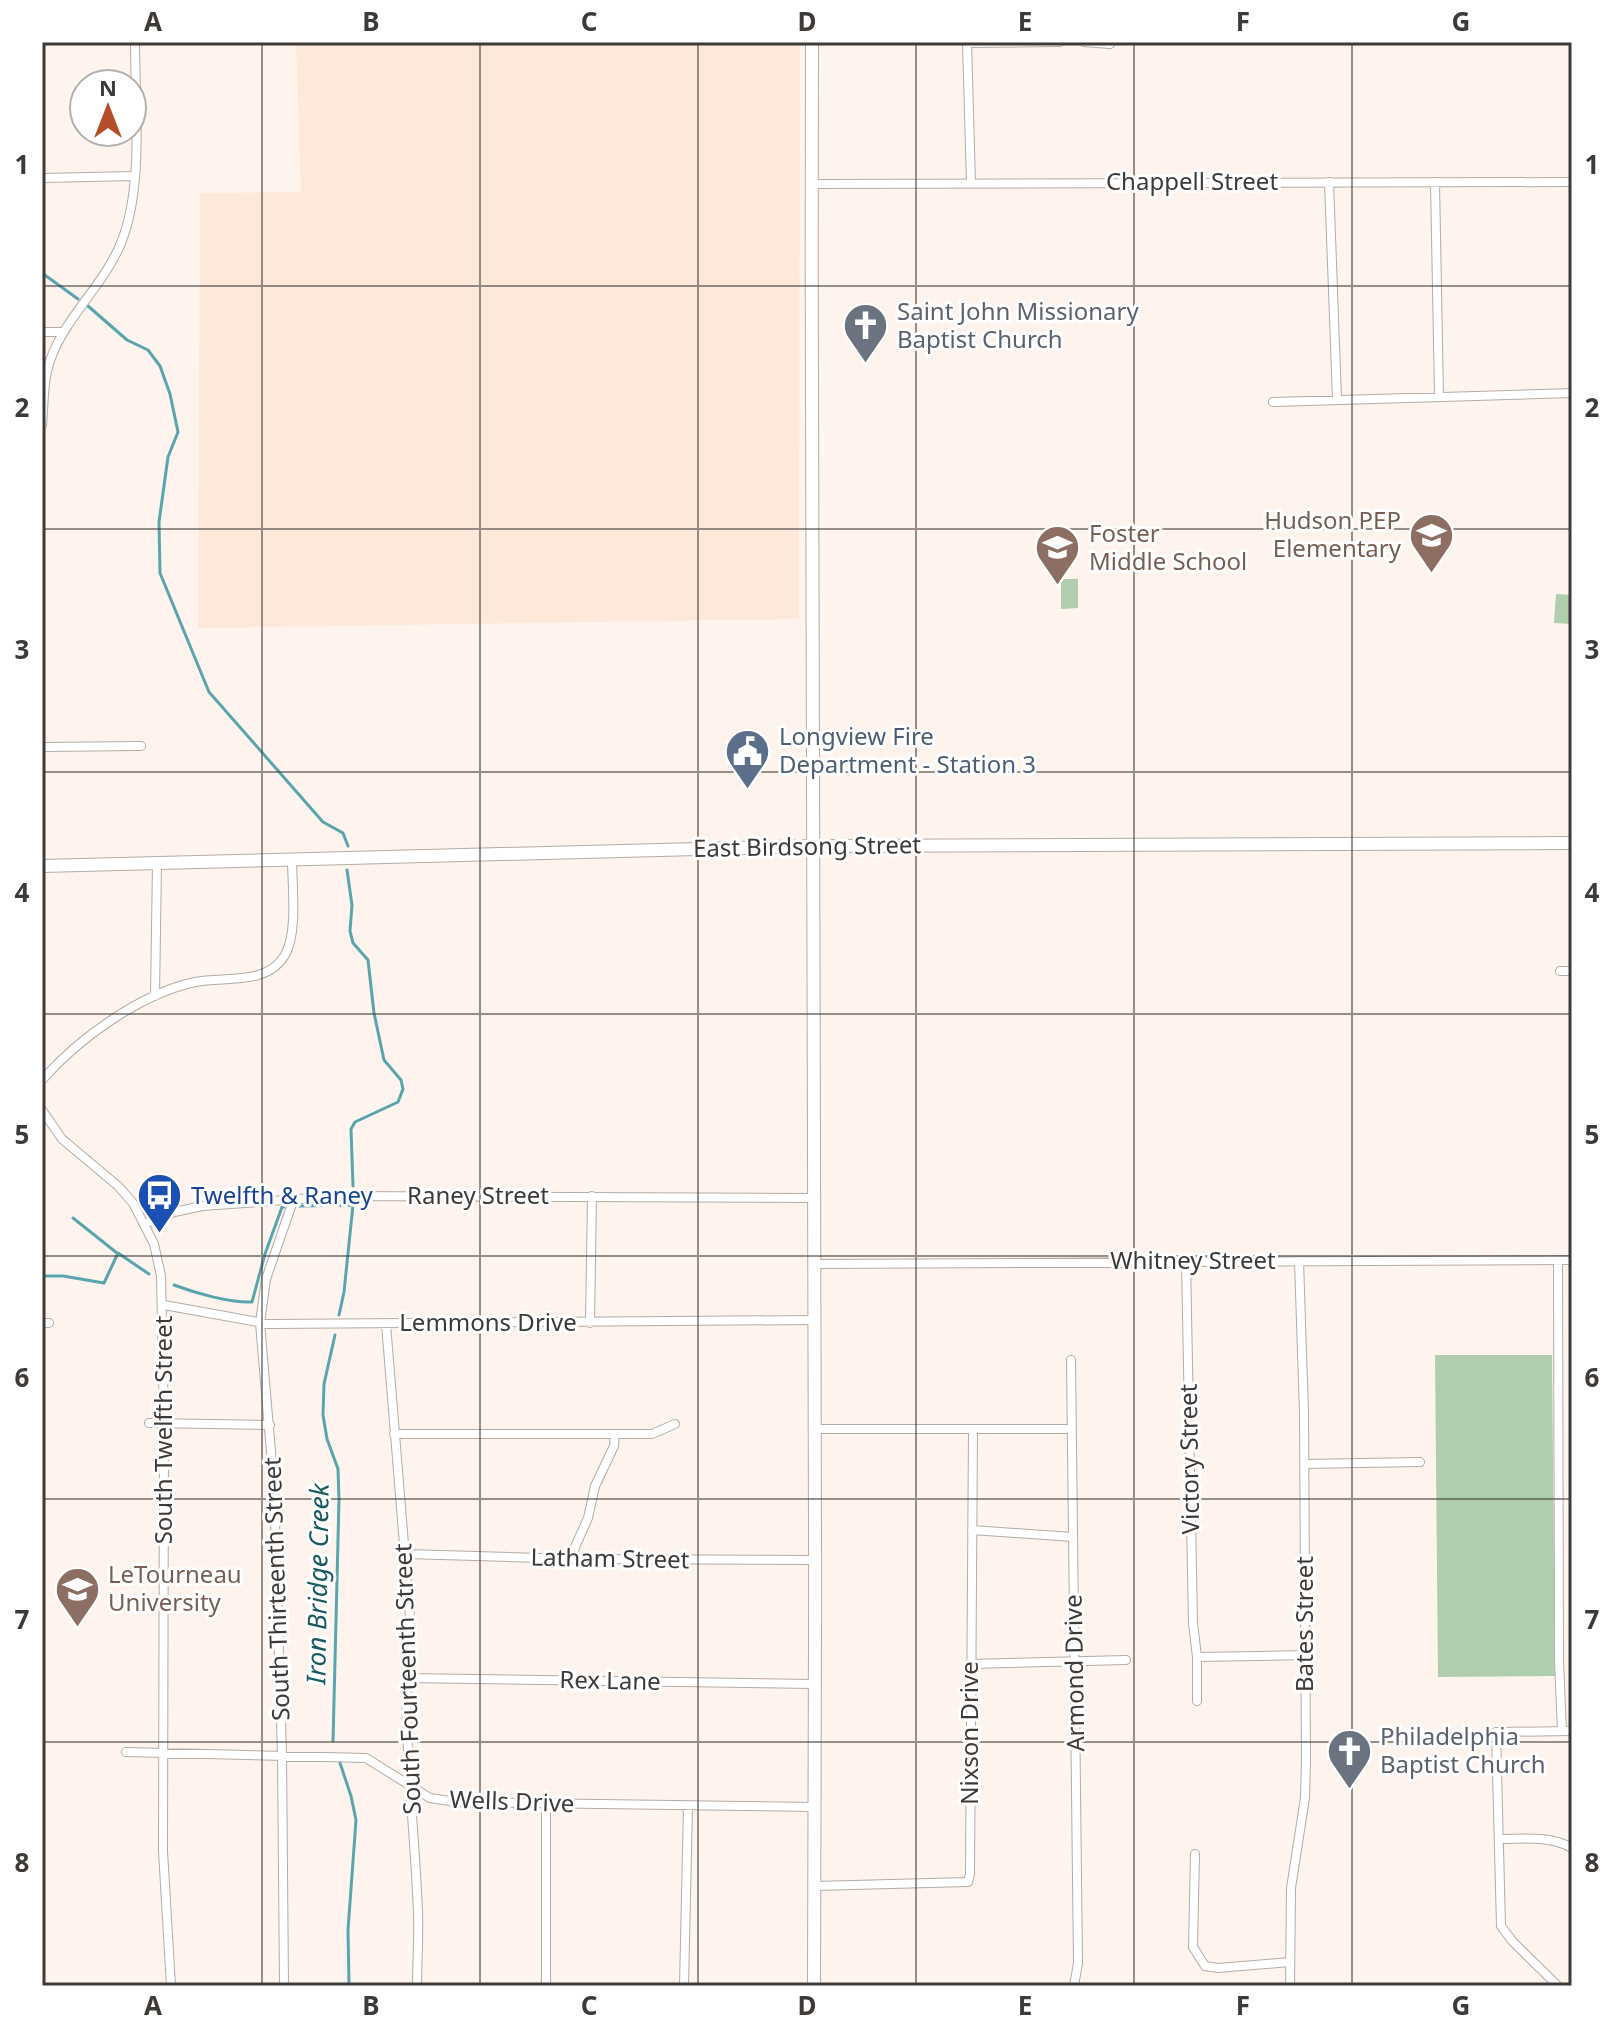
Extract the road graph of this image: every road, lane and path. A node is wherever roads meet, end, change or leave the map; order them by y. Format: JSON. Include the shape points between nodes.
{"nodes":[{"id":1,"x":135,"y":42,"type":"edge"},
{"id":2,"x":812,"y":42,"type":"edge"},
{"id":3,"x":967,"y":42,"type":"edge"},
{"id":4,"x":1060,"y":42,"type":"edge"},
{"id":5,"x":1084,"y":42,"type":"edge"},
{"id":6,"x":1110,"y":44,"type":"edge"},
{"id":7,"x":134,"y":176,"type":"junction"},
{"id":8,"x":42,"y":178,"type":"edge"},
{"id":9,"x":1329,"y":182,"type":"junction"},
{"id":10,"x":1435,"y":182,"type":"junction"},
{"id":11,"x":1572,"y":182,"type":"edge"},
{"id":12,"x":971,"y":183,"type":"junction"},
{"id":13,"x":811,"y":184,"type":"junction"},
{"id":14,"x":42,"y":332,"type":"edge"},
{"id":15,"x":63,"y":332,"type":"junction"},
{"id":16,"x":1572,"y":393,"type":"edge"},
{"id":17,"x":1439,"y":396,"type":"junction"},
{"id":18,"x":1337,"y":399,"type":"junction"},
{"id":19,"x":1273,"y":402,"type":"dead end"},
{"id":20,"x":42,"y":425,"type":"edge"},
{"id":21,"x":141,"y":746,"type":"dead end"},
{"id":22,"x":42,"y":747,"type":"edge"},
{"id":23,"x":1572,"y":843,"type":"edge"},
{"id":24,"x":813,"y":846,"type":"junction"},
{"id":25,"x":292,"y":858,"type":"junction"},
{"id":26,"x":157,"y":863,"type":"junction"},
{"id":27,"x":42,"y":866,"type":"edge"},
{"id":28,"x":1560,"y":971,"type":"dead end"},
{"id":29,"x":1572,"y":971,"type":"edge"},
{"id":30,"x":155,"y":996,"type":"junction"},
{"id":31,"x":42,"y":1080,"type":"edge"},
{"id":32,"x":42,"y":1110,"type":"edge"},
{"id":33,"x":592,"y":1196,"type":"junction"},
{"id":34,"x":294,"y":1198,"type":"junction"},
{"id":35,"x":814,"y":1198,"type":"junction"},
{"id":36,"x":145,"y":1224,"type":"junction"},
{"id":37,"x":1558,"y":1260,"type":"junction"},
{"id":38,"x":1572,"y":1260,"type":"edge"},
{"id":39,"x":1186,"y":1261,"type":"junction"},
{"id":40,"x":1299,"y":1261,"type":"junction"},
{"id":41,"x":814,"y":1264,"type":"junction"},
{"id":42,"x":164,"y":1305,"type":"junction"},
{"id":43,"x":814,"y":1320,"type":"junction"},
{"id":44,"x":260,"y":1323,"type":"junction"},
{"id":45,"x":590,"y":1323,"type":"junction"},
{"id":46,"x":386,"y":1324,"type":"junction"},
{"id":47,"x":1071,"y":1360,"type":"dead end"},
{"id":48,"x":149,"y":1423,"type":"dead end"},
{"id":49,"x":164,"y":1423,"type":"junction"},
{"id":50,"x":675,"y":1424,"type":"dead end"},
{"id":51,"x":270,"y":1425,"type":"junction"},
{"id":52,"x":814,"y":1429,"type":"junction"},
{"id":53,"x":973,"y":1429,"type":"junction"},
{"id":54,"x":1071,"y":1429,"type":"junction"},
{"id":55,"x":394,"y":1434,"type":"junction"},
{"id":56,"x":615,"y":1434,"type":"junction"},
{"id":57,"x":1420,"y":1462,"type":"dead end"},
{"id":58,"x":1304,"y":1464,"type":"junction"},
{"id":59,"x":972,"y":1530,"type":"junction"},
{"id":60,"x":1073,"y":1537,"type":"junction"},
{"id":61,"x":406,"y":1554,"type":"junction"},
{"id":62,"x":573,"y":1559,"type":"junction"},
{"id":63,"x":814,"y":1560,"type":"junction"},
{"id":64,"x":1307,"y":1655,"type":"junction"},
{"id":65,"x":1197,"y":1657,"type":"junction"},
{"id":66,"x":1126,"y":1660,"type":"dead end"},
{"id":67,"x":1075,"y":1663,"type":"junction"},
{"id":68,"x":970,"y":1664,"type":"junction"},
{"id":69,"x":406,"y":1678,"type":"junction"},
{"id":70,"x":814,"y":1684,"type":"junction"},
{"id":71,"x":1197,"y":1701,"type":"dead end"},
{"id":72,"x":1567,"y":1731,"type":"edge"},
{"id":73,"x":126,"y":1752,"type":"dead end"},
{"id":74,"x":164,"y":1752,"type":"junction"},
{"id":75,"x":282,"y":1754,"type":"junction"},
{"id":76,"x":409,"y":1786,"type":"junction"},
{"id":77,"x":546,"y":1804,"type":"junction"},
{"id":78,"x":688,"y":1806,"type":"junction"},
{"id":79,"x":814,"y":1807,"type":"junction"},
{"id":80,"x":1499,"y":1839,"type":"junction"},
{"id":81,"x":1572,"y":1848,"type":"edge"},
{"id":82,"x":1195,"y":1854,"type":"dead end"},
{"id":83,"x":814,"y":1886,"type":"junction"},
{"id":84,"x":1290,"y":1962,"type":"junction"},
{"id":85,"x":171,"y":1986,"type":"edge"},
{"id":86,"x":284,"y":1986,"type":"edge"},
{"id":87,"x":417,"y":1986,"type":"edge"},
{"id":88,"x":546,"y":1986,"type":"edge"},
{"id":89,"x":684,"y":1986,"type":"edge"},
{"id":90,"x":814,"y":1986,"type":"edge"},
{"id":91,"x":1074,"y":1986,"type":"edge"},
{"id":92,"x":1290,"y":1986,"type":"edge"},
{"id":93,"x":1558,"y":1986,"type":"edge"}],
"edges":[{"from":1,"to":7,"type":"street"},
{"from":2,"to":13,"type":"street"},
{"from":3,"to":4,"type":"street"},
{"from":3,"to":12,"type":"street"},
{"from":5,"to":6,"type":"street"},
{"from":7,"to":8,"type":"street"},
{"from":7,"to":15,"type":"street","via":[[132,209],[121,244]]},
{"from":9,"to":10,"type":"street","name":"Chappell Street"},
{"from":9,"to":12,"type":"street","name":"Chappell Street"},
{"from":9,"to":18,"type":"street"},
{"from":10,"to":11,"type":"street","name":"Chappell Street"},
{"from":10,"to":17,"type":"street"},
{"from":12,"to":13,"type":"street","name":"Chappell Street"},
{"from":13,"to":24,"type":"street"},
{"from":14,"to":15,"type":"street"},
{"from":15,"to":20,"type":"street","via":[[46,376]]},
{"from":16,"to":17,"type":"street"},
{"from":17,"to":18,"type":"street"},
{"from":18,"to":19,"type":"street"},
{"from":21,"to":22,"type":"street"},
{"from":23,"to":24,"type":"street","name":"East Birdsong Street"},
{"from":24,"to":25,"type":"street","name":"East Birdsong Street"},
{"from":24,"to":35,"type":"street"},
{"from":25,"to":26,"type":"street","name":"East Birdsong Street"},
{"from":25,"to":30,"type":"street","via":[[291,939],[282,959],[256,976],[199,982]]},
{"from":26,"to":27,"type":"street","name":"East Birdsong Street"},
{"from":26,"to":30,"type":"street"},
{"from":28,"to":29,"type":"street"},
{"from":30,"to":31,"type":"street","via":[[90,1035]]},
{"from":32,"to":36,"type":"street","name":"South Twelfth Street","via":[[74,1151],[118,1186]]},
{"from":33,"to":34,"type":"street","name":"Raney Street"},
{"from":33,"to":35,"type":"street","name":"Raney Street"},
{"from":33,"to":45,"type":"street"},
{"from":34,"to":36,"type":"street","name":"Raney Street","via":[[194,1207]]},
{"from":34,"to":44,"type":"street","name":"South Thirteenth Street","via":[[266,1279]]},
{"from":35,"to":41,"type":"street"},
{"from":36,"to":42,"type":"street","name":"South Twelfth Street","via":[[158,1259]]},
{"from":37,"to":38,"type":"street","name":"Whitney Street"},
{"from":37,"to":40,"type":"street","name":"Whitney Street"},
{"from":37,"to":72,"type":"street"},
{"from":39,"to":40,"type":"street","name":"Whitney Street"},
{"from":39,"to":41,"type":"street","name":"Whitney Street"},
{"from":39,"to":65,"type":"street","name":"Victory Street"},
{"from":40,"to":58,"type":"street","name":"Bates Street"},
{"from":41,"to":43,"type":"street"},
{"from":42,"to":44,"type":"street","name":"Lemmons Drive"},
{"from":42,"to":49,"type":"street","name":"South Twelfth Street"},
{"from":43,"to":45,"type":"street","name":"Lemmons Drive"},
{"from":43,"to":52,"type":"street"},
{"from":44,"to":46,"type":"street","name":"Lemmons Drive"},
{"from":44,"to":51,"type":"street","name":"South Thirteenth Street"},
{"from":45,"to":46,"type":"street","name":"Lemmons Drive"},
{"from":46,"to":55,"type":"street","name":"South Fourteenth Street"},
{"from":47,"to":54,"type":"street","name":"Armond Drive"},
{"from":48,"to":49,"type":"street"},
{"from":49,"to":51,"type":"street"},
{"from":49,"to":74,"type":"street","name":"South Twelfth Street"},
{"from":50,"to":56,"type":"street","via":[[656,1433]]},
{"from":51,"to":75,"type":"street","name":"South Thirteenth Street"},
{"from":52,"to":53,"type":"street"},
{"from":52,"to":63,"type":"street"},
{"from":53,"to":54,"type":"street"},
{"from":53,"to":59,"type":"street","name":"Nixson Drive"},
{"from":54,"to":60,"type":"street","name":"Armond Drive"},
{"from":55,"to":56,"type":"street"},
{"from":55,"to":61,"type":"street","name":"South Fourteenth Street"},
{"from":56,"to":62,"type":"street"},
{"from":57,"to":58,"type":"street"},
{"from":58,"to":64,"type":"street","name":"Bates Street"},
{"from":59,"to":60,"type":"street"},
{"from":59,"to":68,"type":"street","name":"Nixson Drive"},
{"from":60,"to":67,"type":"street","name":"Armond Drive"},
{"from":61,"to":62,"type":"street","name":"Latham Street"},
{"from":61,"to":69,"type":"street","name":"South Fourteenth Street"},
{"from":62,"to":63,"type":"street","name":"Latham Street"},
{"from":63,"to":70,"type":"street"},
{"from":64,"to":65,"type":"street"},
{"from":64,"to":84,"type":"street","name":"Bates Street","via":[[1305,1798],[1291,1888]]},
{"from":65,"to":71,"type":"street","name":"Victory Street"},
{"from":66,"to":67,"type":"street"},
{"from":67,"to":68,"type":"street"},
{"from":67,"to":91,"type":"street","name":"Armond Drive"},
{"from":68,"to":83,"type":"street","name":"Nixson Drive","via":[[968,1882]]},
{"from":69,"to":70,"type":"street","name":"Rex Lane"},
{"from":69,"to":76,"type":"street","name":"South Fourteenth Street"},
{"from":70,"to":79,"type":"street"},
{"from":72,"to":80,"type":"street","via":[[1496,1732]]},
{"from":73,"to":74,"type":"street","name":"Wells Drive"},
{"from":74,"to":75,"type":"street","name":"Wells Drive"},
{"from":74,"to":85,"type":"street","name":"South Twelfth Street"},
{"from":75,"to":76,"type":"street","name":"Wells Drive","via":[[366,1758]]},
{"from":75,"to":86,"type":"street","name":"South Thirteenth Street"},
{"from":76,"to":77,"type":"street","name":"Wells Drive","via":[[443,1800]]},
{"from":76,"to":87,"type":"street","name":"South Fourteenth Street"},
{"from":77,"to":78,"type":"street","name":"Wells Drive"},
{"from":77,"to":88,"type":"street"},
{"from":78,"to":79,"type":"street","name":"Wells Drive"},
{"from":78,"to":89,"type":"street"},
{"from":79,"to":83,"type":"street"},
{"from":80,"to":81,"type":"street","via":[[1545,1839]]},
{"from":80,"to":93,"type":"street","via":[[1501,1926]]},
{"from":82,"to":84,"type":"street","via":[[1197,1957],[1205,1966],[1218,1968]]},
{"from":83,"to":90,"type":"street"},
{"from":84,"to":92,"type":"street","name":"Bates Street"}]}
